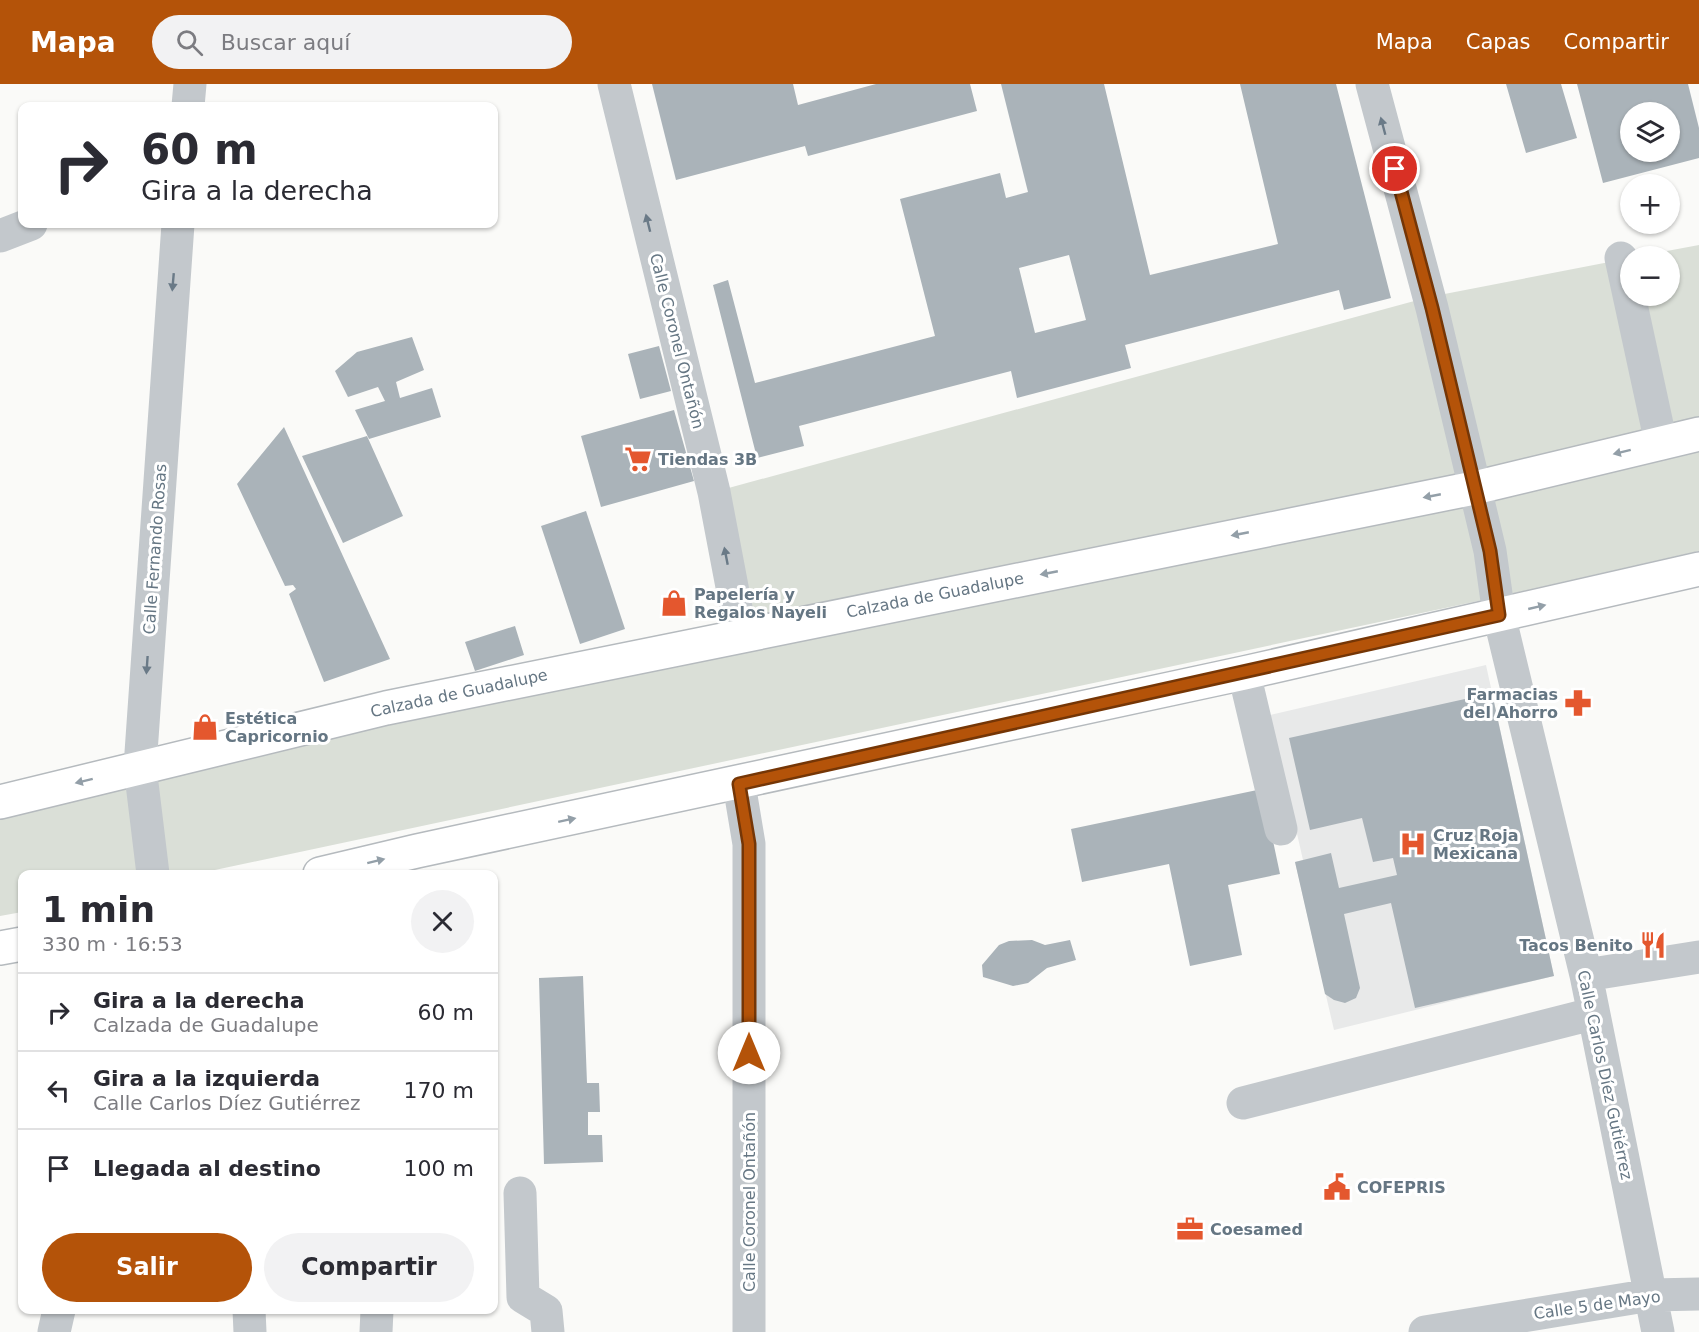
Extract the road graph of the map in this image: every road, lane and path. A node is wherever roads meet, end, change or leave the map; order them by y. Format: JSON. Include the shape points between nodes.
{"nodes":[{"id":1,"x":190,"y":84,"type":"edge"},
{"id":2,"x":614,"y":84,"type":"edge"},
{"id":3,"x":1372,"y":84,"type":"edge"},
{"id":4,"x":188,"y":102,"type":"edge"},
{"id":5,"x":21,"y":228,"type":"edge"},
{"id":6,"x":178,"y":228,"type":"edge"},
{"id":7,"x":0,"y":236,"type":"edge"},
{"id":8,"x":1632,"y":306,"type":"edge"},
{"id":9,"x":1699,"y":434,"type":"edge"},
{"id":10,"x":1662,"y":443,"type":"junction"},
{"id":11,"x":1474,"y":488,"type":"junction"},
{"id":12,"x":1699,"y":569,"type":"edge"},
{"id":13,"x":1499,"y":615,"type":"junction"},
{"id":14,"x":741,"y":634,"type":"junction"},
{"id":15,"x":1244,"y":674,"type":"junction"},
{"id":16,"x":140,"y":767,"type":"junction"},
{"id":17,"x":739,"y":784,"type":"junction"},
{"id":18,"x":0,"y":802,"type":"edge"},
{"id":19,"x":1281,"y":829,"type":"dead end"},
{"id":20,"x":153,"y":870,"type":"edge"},
{"id":21,"x":337,"y":870,"type":"edge"},
{"id":22,"x":18,"y":945,"type":"edge"},
{"id":23,"x":0,"y":948,"type":"edge"},
{"id":24,"x":1699,"y":957,"type":"edge"},
{"id":25,"x":1586,"y":975,"type":"junction"},
{"id":26,"x":1592,"y":1014,"type":"junction"},
{"id":27,"x":1244,"y":1103,"type":"dead end"},
{"id":28,"x":520,"y":1193,"type":"dead end"},
{"id":29,"x":1699,"y":1293,"type":"edge"},
{"id":30,"x":1651,"y":1295,"type":"junction"},
{"id":31,"x":58,"y":1314,"type":"edge"},
{"id":32,"x":249,"y":1314,"type":"edge"},
{"id":33,"x":377,"y":1314,"type":"edge"},
{"id":34,"x":54,"y":1332,"type":"edge"},
{"id":35,"x":250,"y":1332,"type":"edge"},
{"id":36,"x":376,"y":1332,"type":"edge"},
{"id":37,"x":548,"y":1332,"type":"edge"},
{"id":38,"x":748,"y":1332,"type":"edge"},
{"id":39,"x":1425,"y":1332,"type":"edge"},
{"id":40,"x":1659,"y":1332,"type":"edge"}],
"edges":[{"from":1,"to":4,"type":"street"},
{"from":14,"to":2,"type":"street","name":"Calle Coronel Ontañón","one_way":true,"via":[[714,492]]},
{"from":11,"to":3,"type":"street","name":"Calle Carlos Díez Gutiérrez","one_way":true,"via":[[1432,308]]},
{"from":5,"to":7,"type":"street"},
{"from":6,"to":16,"type":"street","name":"Calle Fernando Rosas","one_way":true},
{"from":8,"to":10,"type":"street"},
{"from":9,"to":10,"type":"main road","name":"Calzada de Guadalupe"},
{"from":10,"to":11,"type":"main road","name":"Calzada de Guadalupe","one_way":true},
{"from":11,"to":13,"type":"street","name":"Calle Carlos Díez Gutiérrez","via":[[1490,551]]},
{"from":11,"to":14,"type":"main road","name":"Calzada de Guadalupe","one_way":true},
{"from":13,"to":12,"type":"main road","one_way":true},
{"from":13,"to":15,"type":"main road"},
{"from":13,"to":25,"type":"street","name":"Calle Carlos Díez Gutiérrez"},
{"from":14,"to":16,"type":"main road","name":"Calzada de Guadalupe","via":[[386,708]]},
{"from":15,"to":17,"type":"main road"},
{"from":15,"to":19,"type":"street"},
{"from":16,"to":18,"type":"main road","name":"Calzada de Guadalupe","one_way":true},
{"from":16,"to":20,"type":"street","name":"Calle Fernando Rosas"},
{"from":21,"to":17,"type":"main road","one_way":true},
{"from":17,"to":38,"type":"street","name":"Calle Coronel Ontañón","via":[[749,844]]},
{"from":22,"to":23,"type":"main road"},
{"from":24,"to":25,"type":"street"},
{"from":25,"to":26,"type":"street","name":"Calle Carlos Díez Gutiérrez"},
{"from":26,"to":27,"type":"street"},
{"from":26,"to":30,"type":"street","name":"Calle Carlos Díez Gutiérrez"},
{"from":28,"to":37,"type":"street","via":[[523,1297],[546,1311]]},
{"from":29,"to":30,"type":"street","name":"Calle 5 de Mayo"},
{"from":30,"to":39,"type":"street","name":"Calle 5 de Mayo"},
{"from":30,"to":40,"type":"street","name":"Calle Carlos Díez Gutiérrez"},
{"from":31,"to":34,"type":"street"},
{"from":32,"to":35,"type":"street"},
{"from":33,"to":36,"type":"street"}]}
